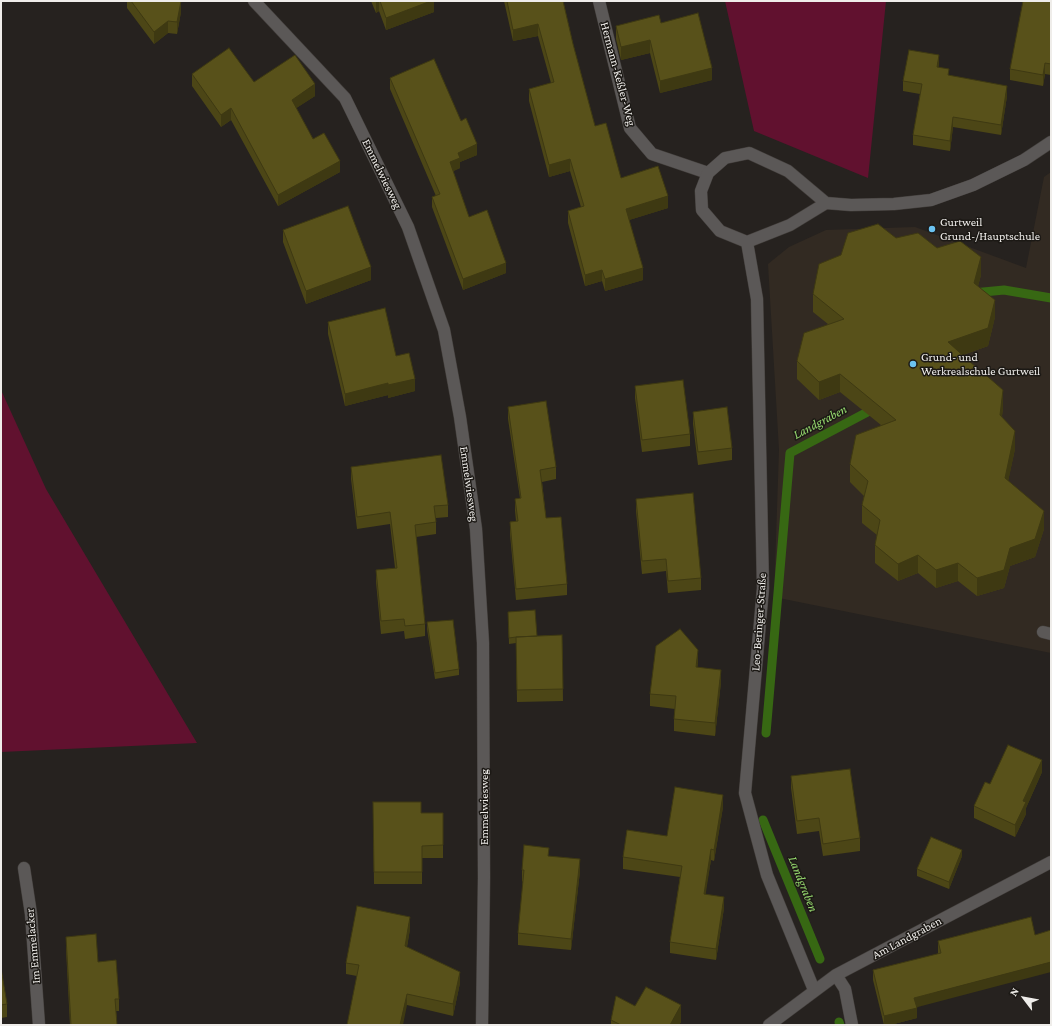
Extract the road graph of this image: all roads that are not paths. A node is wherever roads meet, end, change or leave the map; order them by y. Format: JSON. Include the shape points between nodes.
{"nodes":[{"id":1,"x":254,"y":1,"type":"edge"},
{"id":2,"x":598,"y":1,"type":"edge"},
{"id":3,"x":1051,"y":142,"type":"edge"},
{"id":4,"x":708,"y":172,"type":"junction"},
{"id":5,"x":826,"y":203,"type":"junction"},
{"id":6,"x":747,"y":242,"type":"junction"},
{"id":7,"x":1051,"y":862,"type":"edge"},
{"id":8,"x":24,"y":868,"type":"dead end"},
{"id":9,"x":836,"y":975,"type":"junction"},
{"id":10,"x":814,"y":990,"type":"junction"},
{"id":11,"x":39,"y":1025,"type":"edge"},
{"id":12,"x":482,"y":1025,"type":"edge"},
{"id":13,"x":769,"y":1025,"type":"edge"},
{"id":14,"x":852,"y":1025,"type":"edge"}],
"edges":[{"from":1,"to":12,"type":"street","name":"Emmelwiesweg","via":[[345,98],[408,227],[444,330],[476,529],[483,644]]},
{"from":2,"to":4,"type":"street","name":"Hermann-Keßler-Weg","via":[[630,128],[652,154]]},
{"from":3,"to":5,"type":"street","via":[[1024,160],[973,185],[931,200],[894,204]]},
{"from":4,"to":5,"type":"street","via":[[725,158],[749,153],[788,171]]},
{"from":4,"to":6,"type":"street","via":[[700,191],[702,210],[720,231]]},
{"from":5,"to":6,"type":"street","via":[[790,225]]},
{"from":6,"to":10,"type":"street","name":"Leo-Beringer-Straße","via":[[757,299],[763,588],[745,793],[767,875]]},
{"from":7,"to":9,"type":"street","name":"Am Landgraben"},
{"from":8,"to":11,"type":"street","name":"Im Emmelacker","via":[[31,914]]},
{"from":9,"to":10,"type":"street","name":"Am Landgraben"},
{"from":9,"to":14,"type":"street","via":[[845,989]]},
{"from":10,"to":13,"type":"street","name":"Am Landgraben"}]}
